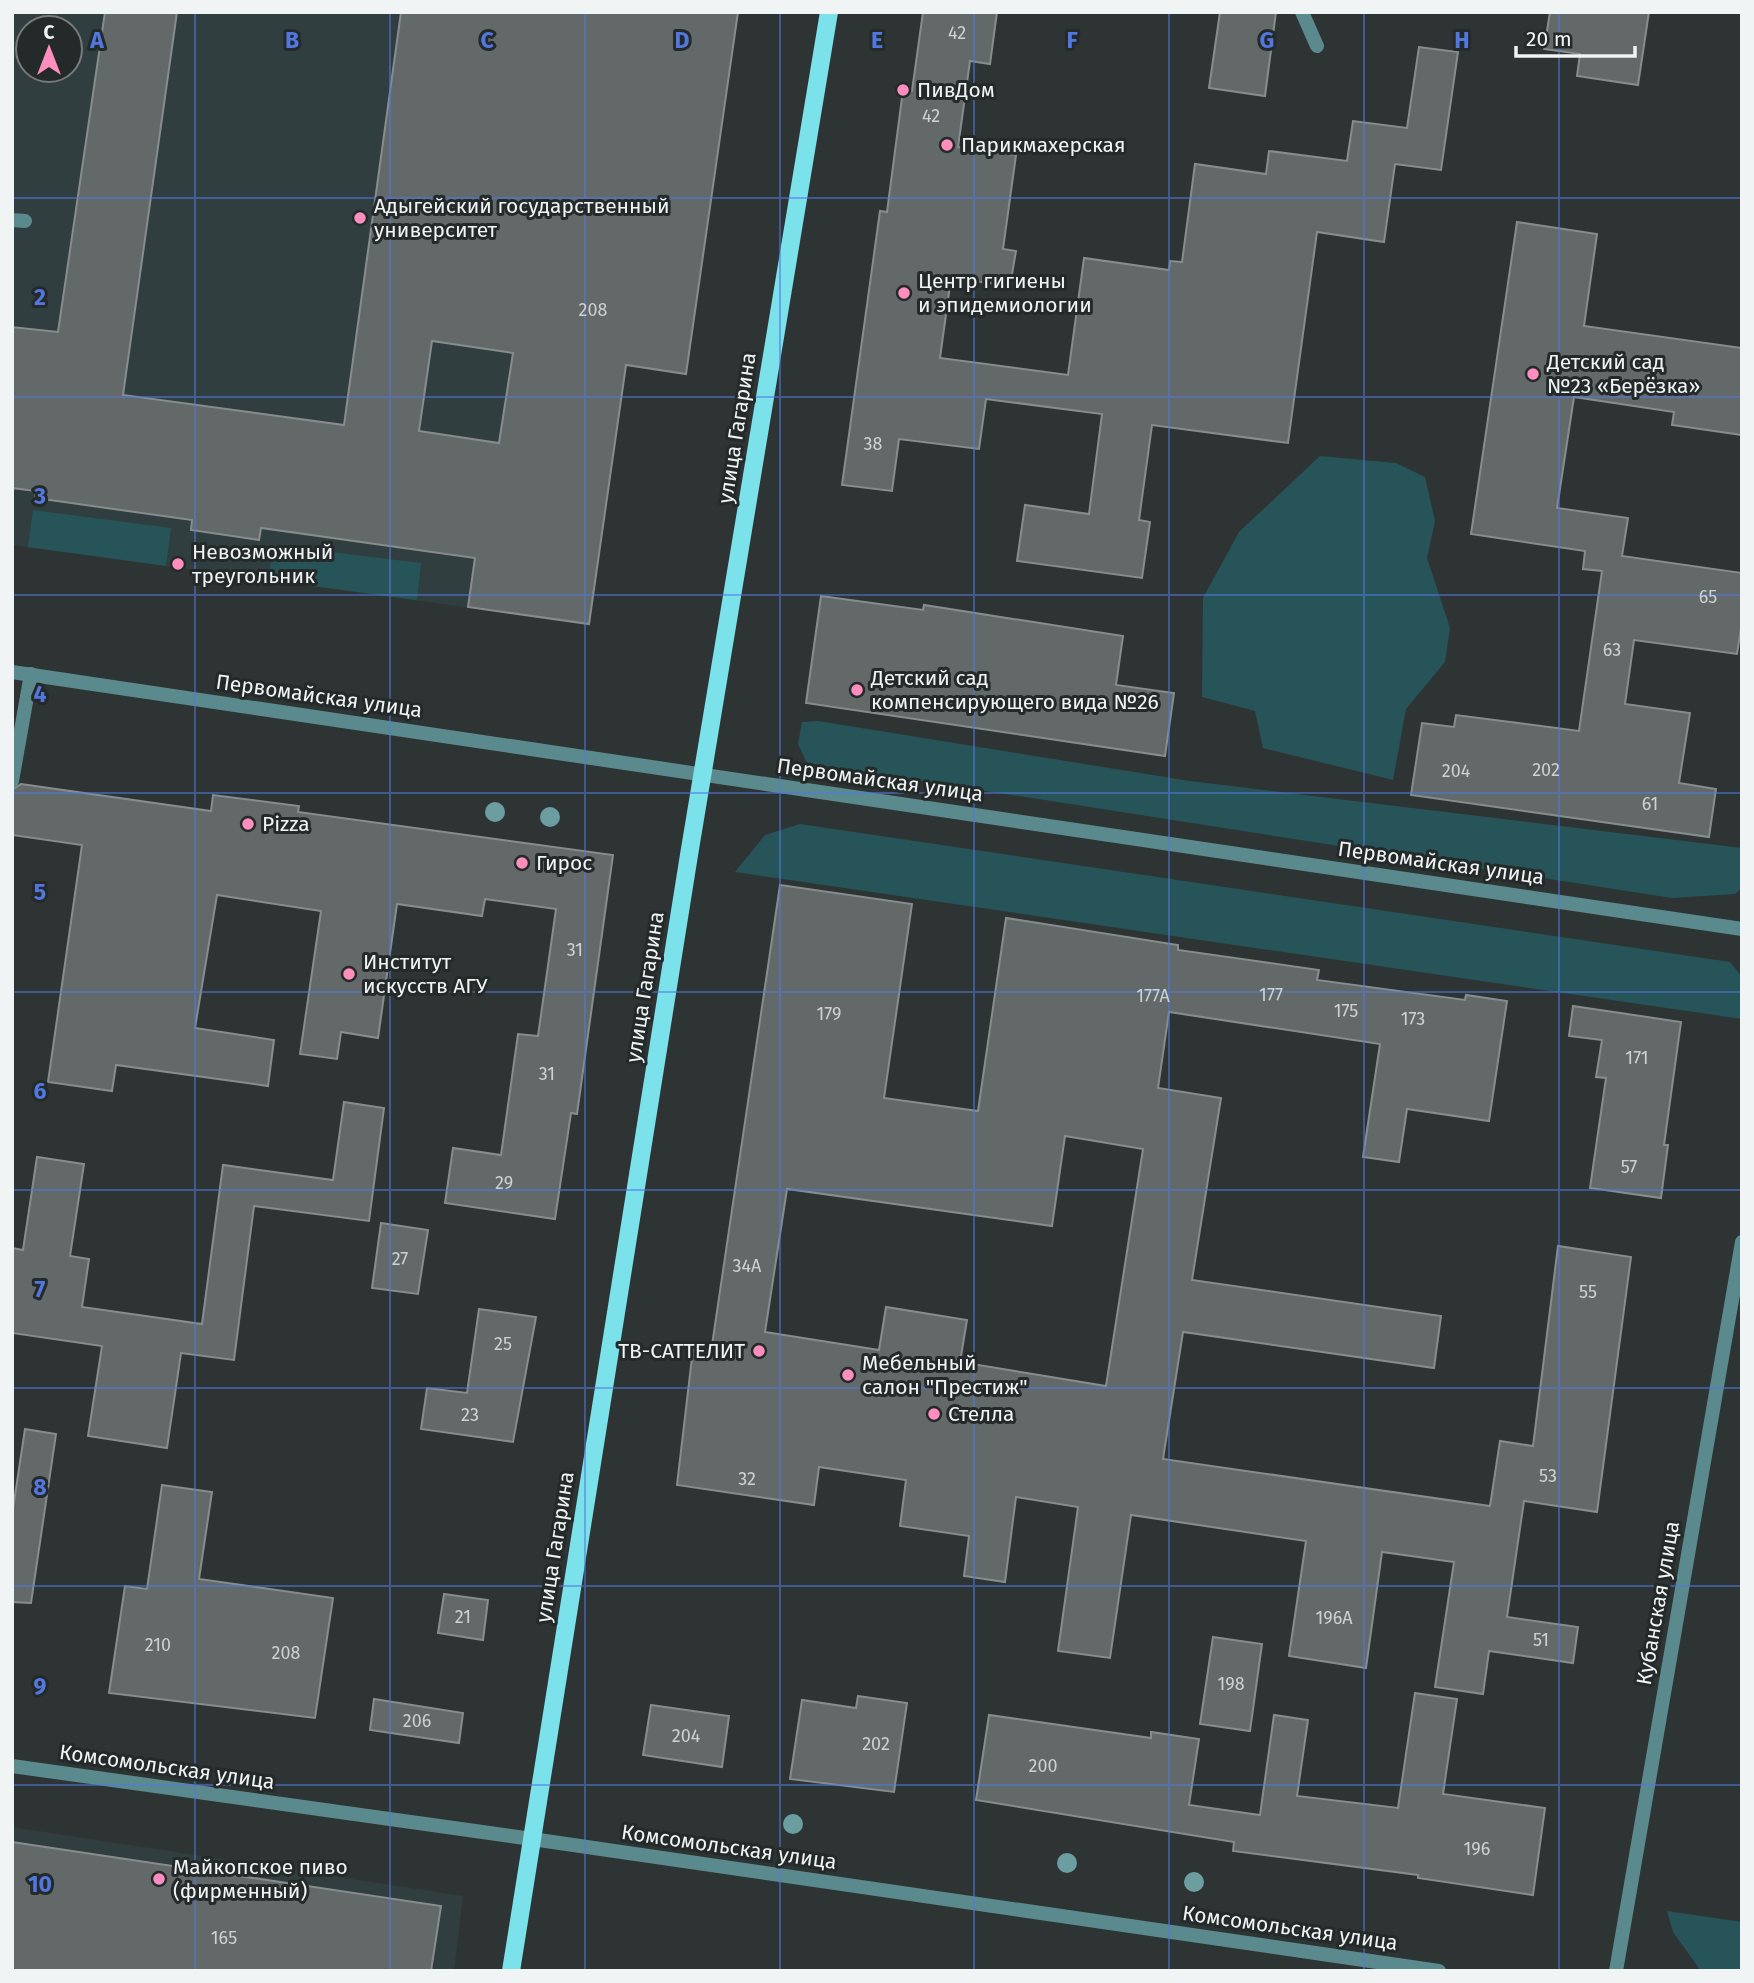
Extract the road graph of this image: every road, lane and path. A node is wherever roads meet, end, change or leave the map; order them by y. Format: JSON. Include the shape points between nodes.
{"nodes":[{"id":1,"x":829,"y":12,"type":"edge"},
{"id":2,"x":1302,"y":12,"type":"edge"},
{"id":3,"x":1318,"y":46,"type":"dead end"},
{"id":4,"x":12,"y":671,"type":"edge"},
{"id":5,"x":31,"y":674,"type":"junction"},
{"id":6,"x":703,"y":775,"type":"junction"},
{"id":7,"x":12,"y":781,"type":"edge"},
{"id":8,"x":1742,"y":929,"type":"edge"},
{"id":9,"x":1742,"y":1242,"type":"edge"},
{"id":10,"x":12,"y":1766,"type":"edge"},
{"id":11,"x":532,"y":1839,"type":"junction"},
{"id":12,"x":511,"y":1971,"type":"edge"},
{"id":13,"x":1439,"y":1971,"type":"edge"},
{"id":14,"x":1616,"y":1971,"type":"edge"}],
"edges":[{"from":1,"to":6,"type":"main road","name":"улица Гагарина"},
{"from":2,"to":3,"type":"street"},
{"from":4,"to":5,"type":"street","name":"Первомайская улица"},
{"from":5,"to":6,"type":"street","name":"Первомайская улица"},
{"from":5,"to":7,"type":"street"},
{"from":6,"to":8,"type":"street","name":"Первомайская улица"},
{"from":6,"to":11,"type":"main road","name":"улица Гагарина"},
{"from":9,"to":14,"type":"street","name":"Кубанская улица"},
{"from":10,"to":11,"type":"street","name":"Комсомольская улица"},
{"from":11,"to":12,"type":"main road","name":"улица Гагарина"},
{"from":11,"to":13,"type":"street","name":"Комсомольская улица"}]}
